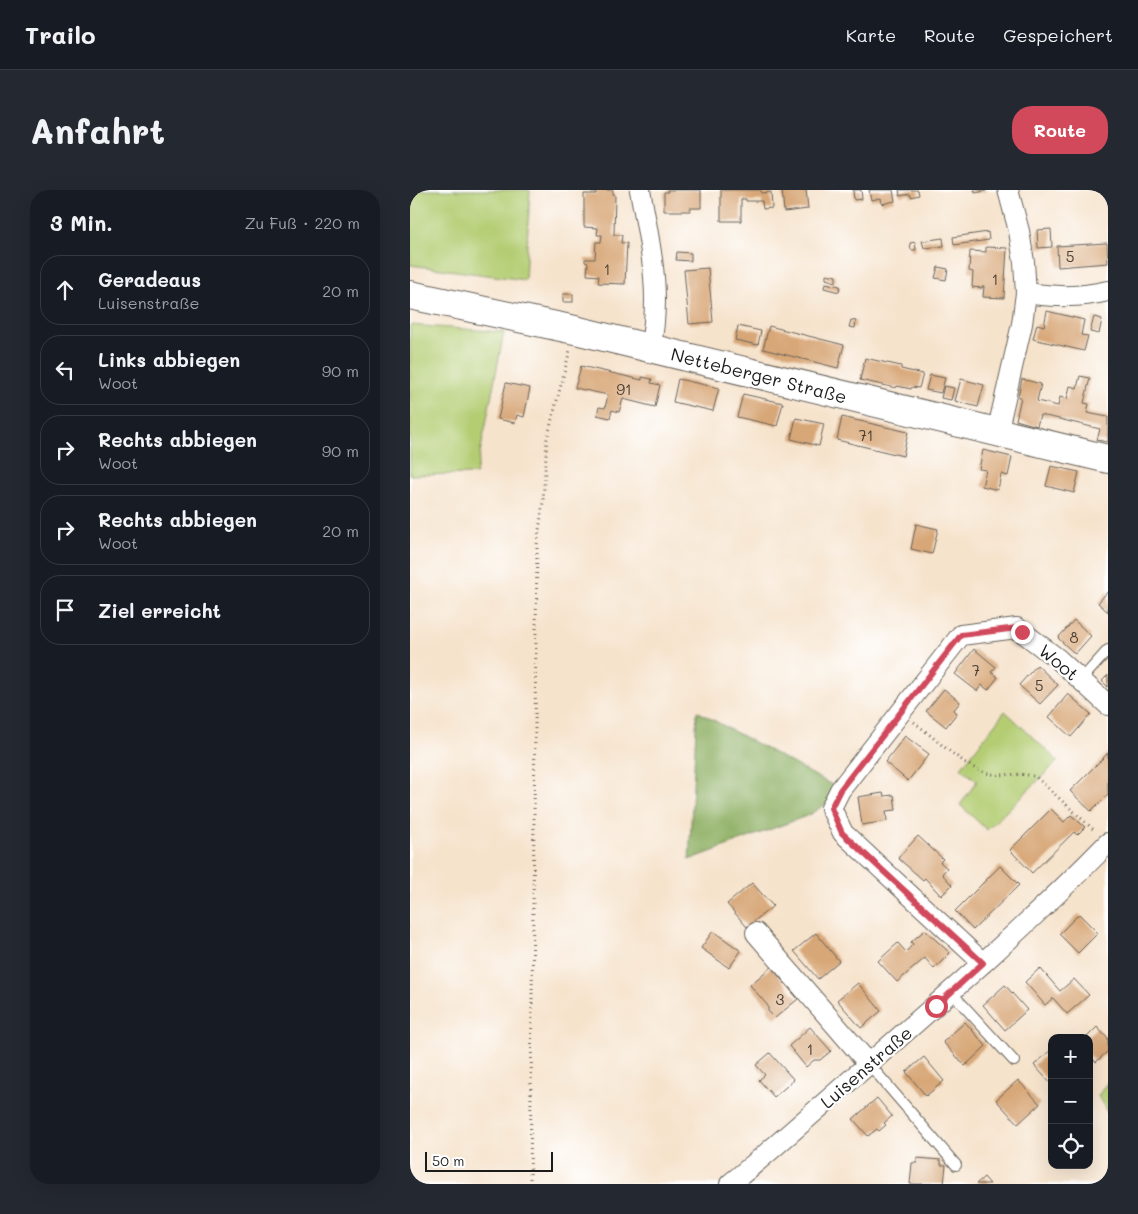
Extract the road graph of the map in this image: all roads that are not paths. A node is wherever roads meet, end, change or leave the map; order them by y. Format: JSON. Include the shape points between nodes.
{"nodes":[{"id":1,"x":640,"y":190,"type":"edge"},
{"id":2,"x":1008,"y":190,"type":"edge"},
{"id":3,"x":1108,"y":291,"type":"edge"},
{"id":4,"x":1026,"y":293,"type":"junction"},
{"id":5,"x":410,"y":295,"type":"edge"},
{"id":6,"x":650,"y":349,"type":"junction"},
{"id":7,"x":996,"y":432,"type":"junction"},
{"id":8,"x":1108,"y":459,"type":"edge"},
{"id":9,"x":1108,"y":650,"type":"edge"},
{"id":10,"x":1081,"y":680,"type":"junction"},
{"id":11,"x":1108,"y":705,"type":"edge"},
{"id":12,"x":1108,"y":843,"type":"edge"},
{"id":13,"x":756,"y":933,"type":"dead end"},
{"id":14,"x":983,"y":963,"type":"junction"},
{"id":15,"x":951,"y":992,"type":"junction"},
{"id":16,"x":1014,"y":1061,"type":"dead end"},
{"id":17,"x":869,"y":1064,"type":"junction"},
{"id":18,"x":956,"y":1165,"type":"dead end"},
{"id":19,"x":730,"y":1184,"type":"edge"}],
"edges":[{"from":1,"to":6,"type":"street","via":[[655,272],[654,331]]},
{"from":2,"to":4,"type":"street","via":[[1019,231]]},
{"from":3,"to":4,"type":"street","via":[[1060,297]]},
{"from":4,"to":7,"type":"street","via":[[1022,324]]},
{"from":5,"to":6,"type":"street","name":"Netteberger Straße"},
{"from":6,"to":7,"type":"street","name":"Netteberger Straße"},
{"from":7,"to":8,"type":"street","name":"Netteberger Straße"},
{"from":9,"to":10,"type":"lane"},
{"from":10,"to":11,"type":"street","name":"Woot"},
{"from":10,"to":14,"type":"street","name":"Woot","via":[[1017,628],[961,635],[840,790],[831,808],[842,833]]},
{"from":12,"to":14,"type":"street","name":"Luisenstraße"},
{"from":13,"to":17,"type":"street"},
{"from":14,"to":15,"type":"street","name":"Luisenstraße"},
{"from":15,"to":16,"type":"lane"},
{"from":15,"to":17,"type":"street","name":"Luisenstraße"},
{"from":17,"to":18,"type":"lane"},
{"from":17,"to":19,"type":"street","name":"Luisenstraße"}]}
